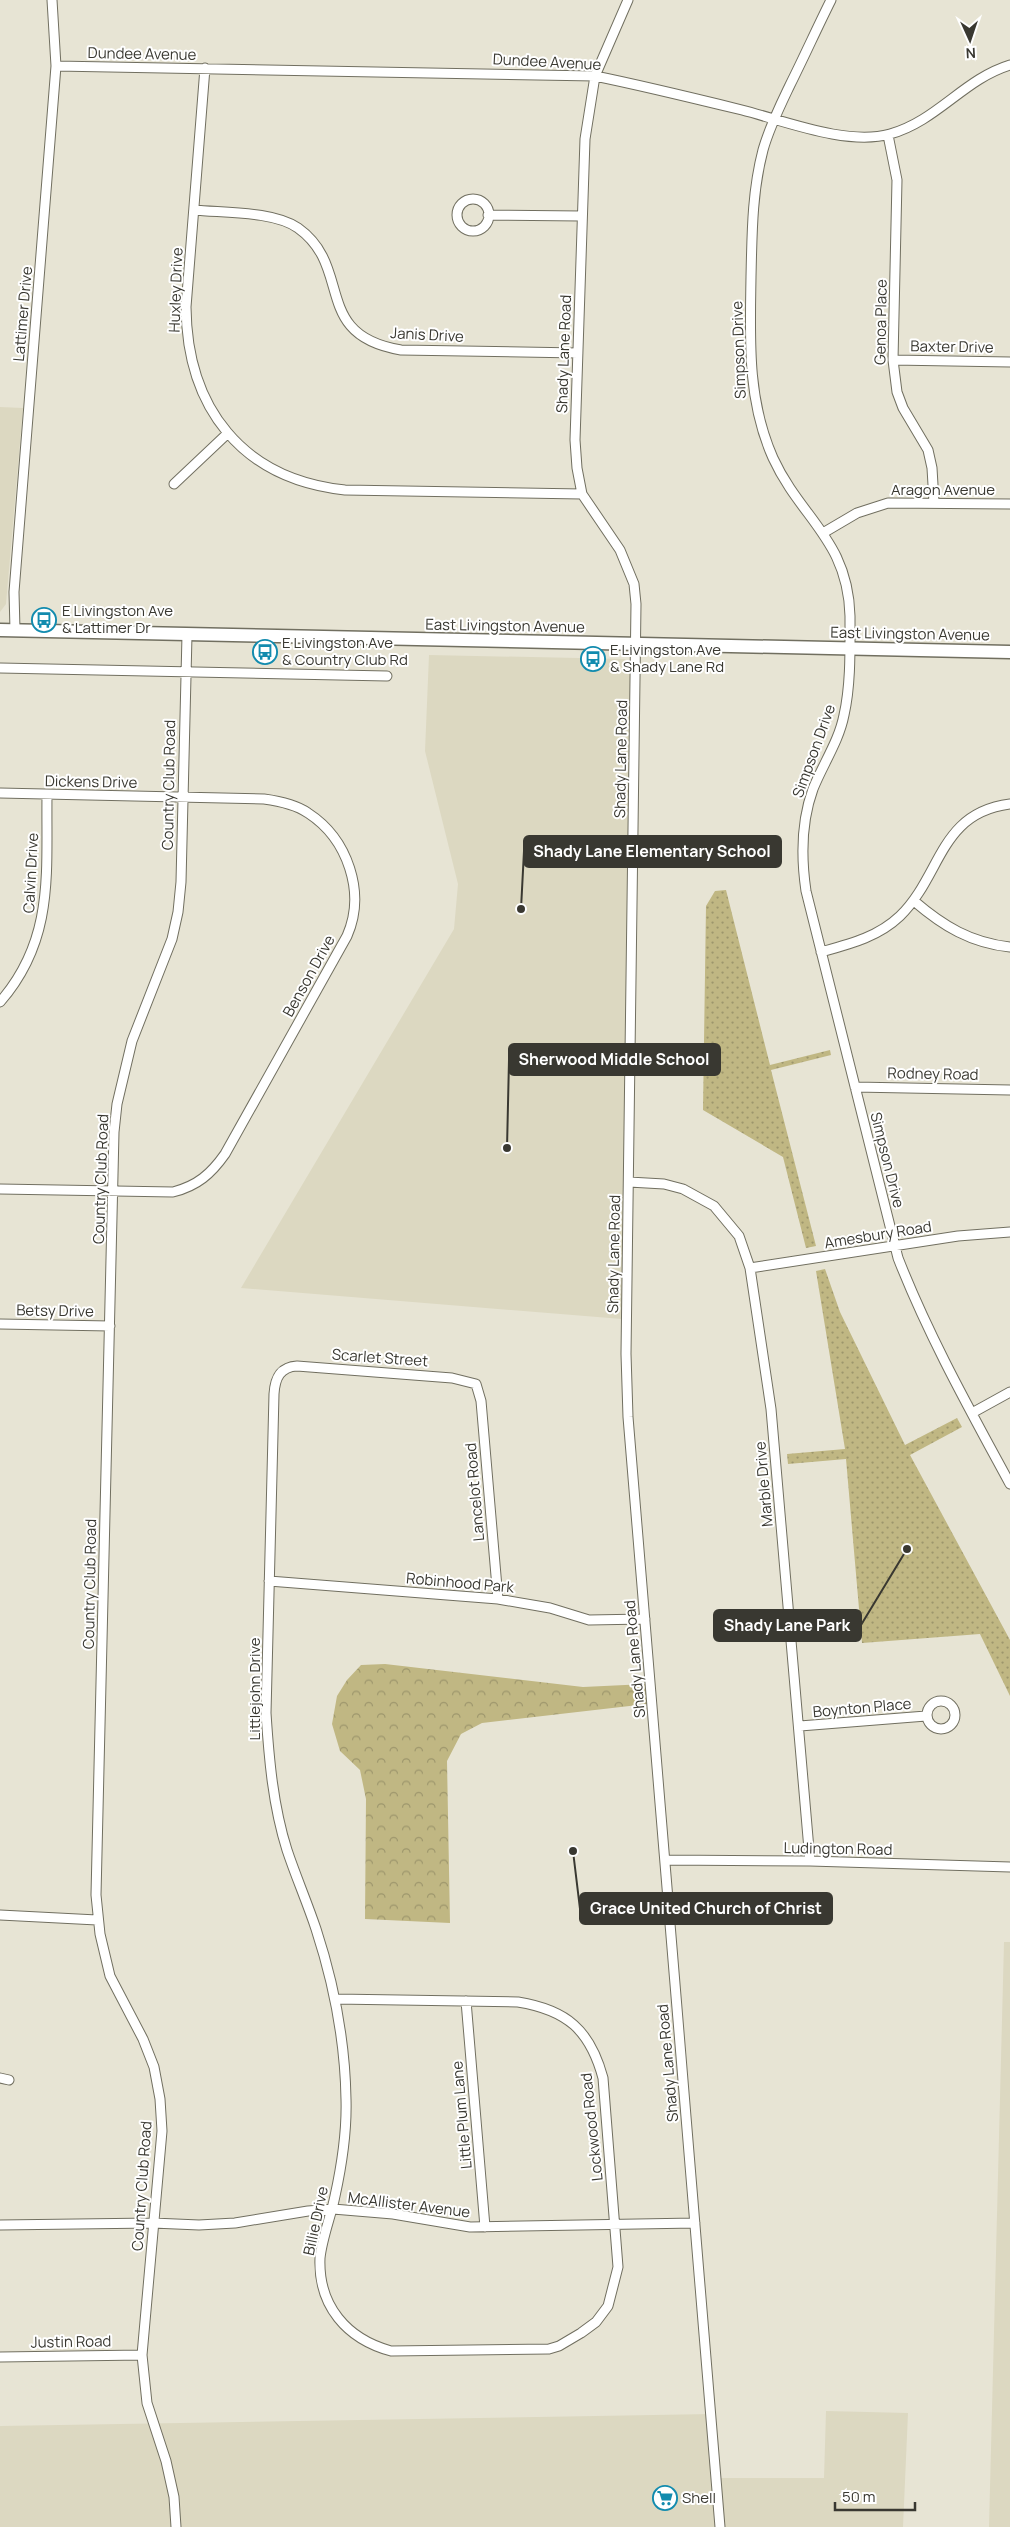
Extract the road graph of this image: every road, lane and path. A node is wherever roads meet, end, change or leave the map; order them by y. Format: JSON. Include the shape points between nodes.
{"nodes":[{"id":1,"x":52,"y":0,"type":"edge"},
{"id":2,"x":628,"y":0,"type":"edge"},
{"id":3,"x":831,"y":0,"type":"edge"},
{"id":4,"x":1010,"y":65,"type":"edge"},
{"id":5,"x":56,"y":66,"type":"junction"},
{"id":6,"x":205,"y":68,"type":"junction"},
{"id":7,"x":595,"y":76,"type":"junction"},
{"id":8,"x":775,"y":119,"type":"junction"},
{"id":9,"x":888,"y":135,"type":"junction"},
{"id":10,"x":194,"y":210,"type":"junction"},
{"id":11,"x":488,"y":214,"type":"dead end"},
{"id":12,"x":581,"y":216,"type":"junction"},
{"id":13,"x":578,"y":353,"type":"junction"},
{"id":14,"x":893,"y":360,"type":"junction"},
{"id":15,"x":1010,"y":362,"type":"edge"},
{"id":16,"x":228,"y":433,"type":"junction"},
{"id":17,"x":174,"y":484,"type":"dead end"},
{"id":18,"x":582,"y":494,"type":"junction"},
{"id":19,"x":934,"y":502,"type":"junction"},
{"id":20,"x":1010,"y":504,"type":"edge"},
{"id":21,"x":824,"y":533,"type":"junction"},
{"id":22,"x":0,"y":630,"type":"edge"},
{"id":23,"x":15,"y":630,"type":"junction"},
{"id":24,"x":187,"y":636,"type":"junction"},
{"id":25,"x":636,"y":645,"type":"junction"},
{"id":26,"x":849,"y":648,"type":"junction"},
{"id":27,"x":1010,"y":652,"type":"edge"},
{"id":28,"x":0,"y":668,"type":"edge"},
{"id":29,"x":186,"y":670,"type":"junction"},
{"id":30,"x":387,"y":676,"type":"dead end"},
{"id":31,"x":0,"y":793,"type":"edge"},
{"id":32,"x":48,"y":794,"type":"junction"},
{"id":33,"x":182,"y":798,"type":"junction"},
{"id":34,"x":1010,"y":804,"type":"edge"},
{"id":35,"x":914,"y":901,"type":"junction"},
{"id":36,"x":1010,"y":947,"type":"edge"},
{"id":37,"x":821,"y":952,"type":"junction"},
{"id":38,"x":0,"y":1002,"type":"edge"},
{"id":39,"x":854,"y":1086,"type":"junction"},
{"id":40,"x":1010,"y":1090,"type":"edge"},
{"id":41,"x":629,"y":1182,"type":"junction"},
{"id":42,"x":0,"y":1189,"type":"edge"},
{"id":43,"x":114,"y":1190,"type":"junction"},
{"id":44,"x":1010,"y":1232,"type":"edge"},
{"id":45,"x":895,"y":1246,"type":"junction"},
{"id":46,"x":750,"y":1268,"type":"junction"},
{"id":47,"x":0,"y":1324,"type":"edge"},
{"id":48,"x":110,"y":1326,"type":"junction"},
{"id":49,"x":282,"y":1371,"type":"joint"},
{"id":50,"x":476,"y":1384,"type":"joint"},
{"id":51,"x":1010,"y":1392,"type":"edge"},
{"id":52,"x":972,"y":1413,"type":"junction"},
{"id":53,"x":1010,"y":1484,"type":"edge"},
{"id":54,"x":270,"y":1581,"type":"junction"},
{"id":55,"x":498,"y":1599,"type":"junction"},
{"id":56,"x":646,"y":1619,"type":"junction"},
{"id":57,"x":926,"y":1716,"type":"dead end"},
{"id":58,"x":800,"y":1726,"type":"junction"},
{"id":59,"x":666,"y":1860,"type":"junction"},
{"id":60,"x":810,"y":1861,"type":"junction"},
{"id":61,"x":1010,"y":1867,"type":"edge"},
{"id":62,"x":0,"y":1915,"type":"edge"},
{"id":63,"x":97,"y":1920,"type":"junction"},
{"id":64,"x":336,"y":1999,"type":"junction"},
{"id":65,"x":466,"y":2001,"type":"junction"},
{"id":66,"x":333,"y":2209,"type":"junction"},
{"id":67,"x":153,"y":2223,"type":"junction"},
{"id":68,"x":696,"y":2223,"type":"junction"},
{"id":69,"x":0,"y":2225,"type":"edge"},
{"id":70,"x":615,"y":2225,"type":"junction"},
{"id":71,"x":485,"y":2227,"type":"junction"},
{"id":72,"x":596,"y":2322,"type":"joint"},
{"id":73,"x":142,"y":2355,"type":"junction"},
{"id":74,"x":0,"y":2357,"type":"edge"},
{"id":75,"x":176,"y":2527,"type":"edge"},
{"id":76,"x":720,"y":2527,"type":"edge"}],
"edges":[{"from":1,"to":5,"type":"street","name":"Lattimer Drive"},
{"from":2,"to":7,"type":"street","name":"Shady Lane Road"},
{"from":3,"to":8,"type":"street","name":"Simpson Drive"},
{"from":4,"to":9,"type":"street","name":"Dundee Avenue","via":[[972,82],[934,114]]},
{"from":5,"to":6,"type":"street","name":"Dundee Avenue"},
{"from":5,"to":23,"type":"street","name":"Lattimer Drive","via":[[14,592]]},
{"from":6,"to":7,"type":"street","name":"Dundee Avenue"},
{"from":6,"to":10,"type":"street","name":"Huxley Drive"},
{"from":7,"to":8,"type":"street","name":"Dundee Avenue"},
{"from":7,"to":12,"type":"street","name":"Shady Lane Road","via":[[585,140]]},
{"from":8,"to":9,"type":"street","name":"Dundee Avenue","via":[[841,135]]},
{"from":8,"to":21,"type":"street","name":"Simpson Drive","via":[[763,149],[752,209],[751,374],[756,413],[777,467]]},
{"from":9,"to":14,"type":"street","name":"Genoa Place","via":[[896,180]]},
{"from":10,"to":13,"type":"street","name":"Janis Drive","via":[[266,217],[297,228],[316,245],[326,260],[342,316],[356,331],[377,344],[401,350]]},
{"from":10,"to":16,"type":"street","name":"Huxley Drive","via":[[186,307],[188,345],[205,398]]},
{"from":11,"to":12,"type":"street"},
{"from":12,"to":13,"type":"street","name":"Shady Lane Road"},
{"from":13,"to":18,"type":"street","name":"Shady Lane Road","via":[[575,440]]},
{"from":14,"to":15,"type":"street","name":"Baxter Drive"},
{"from":14,"to":19,"type":"street","name":"Genoa Place","via":[[897,392],[903,408],[928,450]]},
{"from":16,"to":17,"type":"street"},
{"from":16,"to":18,"type":"street","name":"Huxley Drive","via":[[264,464],[325,488]]},
{"from":18,"to":25,"type":"street","name":"Shady Lane Road","via":[[620,550],[634,584]]},
{"from":19,"to":20,"type":"street","name":"Aragon Avenue"},
{"from":19,"to":21,"type":"street","name":"Aragon Avenue","via":[[906,502],[870,508]]},
{"from":21,"to":26,"type":"street","name":"Simpson Drive","via":[[846,579]]},
{"from":22,"to":23,"type":"main road","name":"East Livingston Avenue"},
{"from":23,"to":24,"type":"main road","name":"East Livingston Avenue"},
{"from":24,"to":25,"type":"main road","name":"East Livingston Avenue"},
{"from":24,"to":29,"type":"street","name":"Country Club Road"},
{"from":25,"to":26,"type":"main road","name":"East Livingston Avenue"},
{"from":25,"to":41,"type":"street","name":"Shady Lane Road"},
{"from":26,"to":27,"type":"main road","name":"East Livingston Avenue"},
{"from":26,"to":37,"type":"street","name":"Simpson Drive","via":[[844,717],[813,789],[803,840],[806,891]]},
{"from":28,"to":29,"type":"street"},
{"from":29,"to":30,"type":"street"},
{"from":29,"to":33,"type":"street","name":"Country Club Road"},
{"from":31,"to":32,"type":"street","name":"Dickens Drive"},
{"from":32,"to":33,"type":"street","name":"Dickens Drive"},
{"from":32,"to":38,"type":"street","name":"Calvin Drive","via":[[43,918],[26,965]]},
{"from":33,"to":43,"type":"street","name":"Country Club Road","via":[[178,912],[172,938],[141,1012],[122,1082],[114,1132]]},
{"from":33,"to":43,"type":"street","name":"Benson Drive","via":[[264,798],[308,813],[330,833],[344,853],[354,890],[354,912],[347,936],[211,1174],[186,1189],[173,1192]]},
{"from":34,"to":35,"type":"street","via":[[981,811],[965,821],[952,835]]},
{"from":35,"to":36,"type":"street","via":[[955,932],[978,942]]},
{"from":35,"to":37,"type":"street","via":[[899,917],[864,940]]},
{"from":37,"to":39,"type":"street","name":"Simpson Drive"},
{"from":39,"to":40,"type":"street","name":"Rodney Road"},
{"from":39,"to":45,"type":"street","name":"Simpson Drive"},
{"from":41,"to":46,"type":"street","name":"Marble Drive","via":[[683,1188],[714,1206],[739,1236]]},
{"from":41,"to":56,"type":"street","name":"Shady Lane Road","via":[[628,1417]]},
{"from":42,"to":43,"type":"street","name":"Benson Drive"},
{"from":43,"to":48,"type":"street","name":"Country Club Road"},
{"from":44,"to":45,"type":"street","name":"Amesbury Road"},
{"from":45,"to":46,"type":"street","name":"Amesbury Road"},
{"from":45,"to":52,"type":"street","name":"Simpson Drive","via":[[916,1305]]},
{"from":46,"to":58,"type":"street","name":"Marble Drive","via":[[771,1409]]},
{"from":47,"to":48,"type":"street","name":"Betsy Drive"},
{"from":48,"to":63,"type":"street","name":"Country Club Road"},
{"from":49,"to":50,"type":"street","name":"Scarlet Street","via":[[298,1366],[452,1378]]},
{"from":49,"to":54,"type":"street","name":"Littlejohn Drive","via":[[276,1378],[274,1394]]},
{"from":50,"to":55,"type":"street","name":"Lancelot Road","via":[[481,1401]]},
{"from":51,"to":52,"type":"street"},
{"from":52,"to":53,"type":"street","name":"Simpson Drive"},
{"from":54,"to":55,"type":"street","name":"Robinhood Park"},
{"from":54,"to":64,"type":"street","name":"Littlejohn Drive","via":[[266,1713],[269,1762],[287,1850],[316,1928]]},
{"from":55,"to":56,"type":"street","name":"Robinhood Park","via":[[542,1606],[589,1620]]},
{"from":56,"to":59,"type":"street","name":"Shady Lane Road"},
{"from":57,"to":58,"type":"street","name":"Boynton Place"},
{"from":58,"to":60,"type":"street","name":"Marble Drive"},
{"from":59,"to":60,"type":"street","name":"Ludington Road"},
{"from":59,"to":68,"type":"street","name":"Shady Lane Road"},
{"from":60,"to":61,"type":"street","name":"Ludington Road"},
{"from":62,"to":63,"type":"street"},
{"from":63,"to":67,"type":"street","name":"Country Club Road","via":[[110,1976],[143,2040],[158,2083],[162,2131]]},
{"from":64,"to":65,"type":"street","name":"Lockwood Road"},
{"from":64,"to":66,"type":"street","name":"Billie Drive","via":[[343,2041],[346,2112],[342,2161]]},
{"from":65,"to":70,"type":"street","name":"Lockwood Road","via":[[518,2002],[547,2008],[561,2014],[586,2036],[598,2060],[602,2078]]},
{"from":65,"to":71,"type":"street","name":"Little Plum Lane"},
{"from":66,"to":67,"type":"street","name":"McAllister Avenue","via":[[308,2210],[235,2223]]},
{"from":66,"to":71,"type":"street","name":"McAllister Avenue"},
{"from":66,"to":72,"type":"street","name":"Billie Drive","via":[[320,2258],[322,2287],[330,2309],[340,2322],[349,2332],[370,2344],[405,2352],[535,2350],[558,2346]]},
{"from":67,"to":69,"type":"street","name":"McAllister Avenue"},
{"from":67,"to":73,"type":"street","name":"Country Club Road"},
{"from":68,"to":70,"type":"street","name":"McAllister Avenue"},
{"from":68,"to":76,"type":"street","name":"Shady Lane Road"},
{"from":70,"to":71,"type":"street","name":"McAllister Avenue"},
{"from":70,"to":72,"type":"street","name":"Lockwood Road","via":[[616,2281],[608,2306]]},
{"from":73,"to":74,"type":"street","name":"Justin Road"},
{"from":73,"to":75,"type":"street","name":"Country Club Road","via":[[147,2403],[166,2461],[174,2497]]}]}
